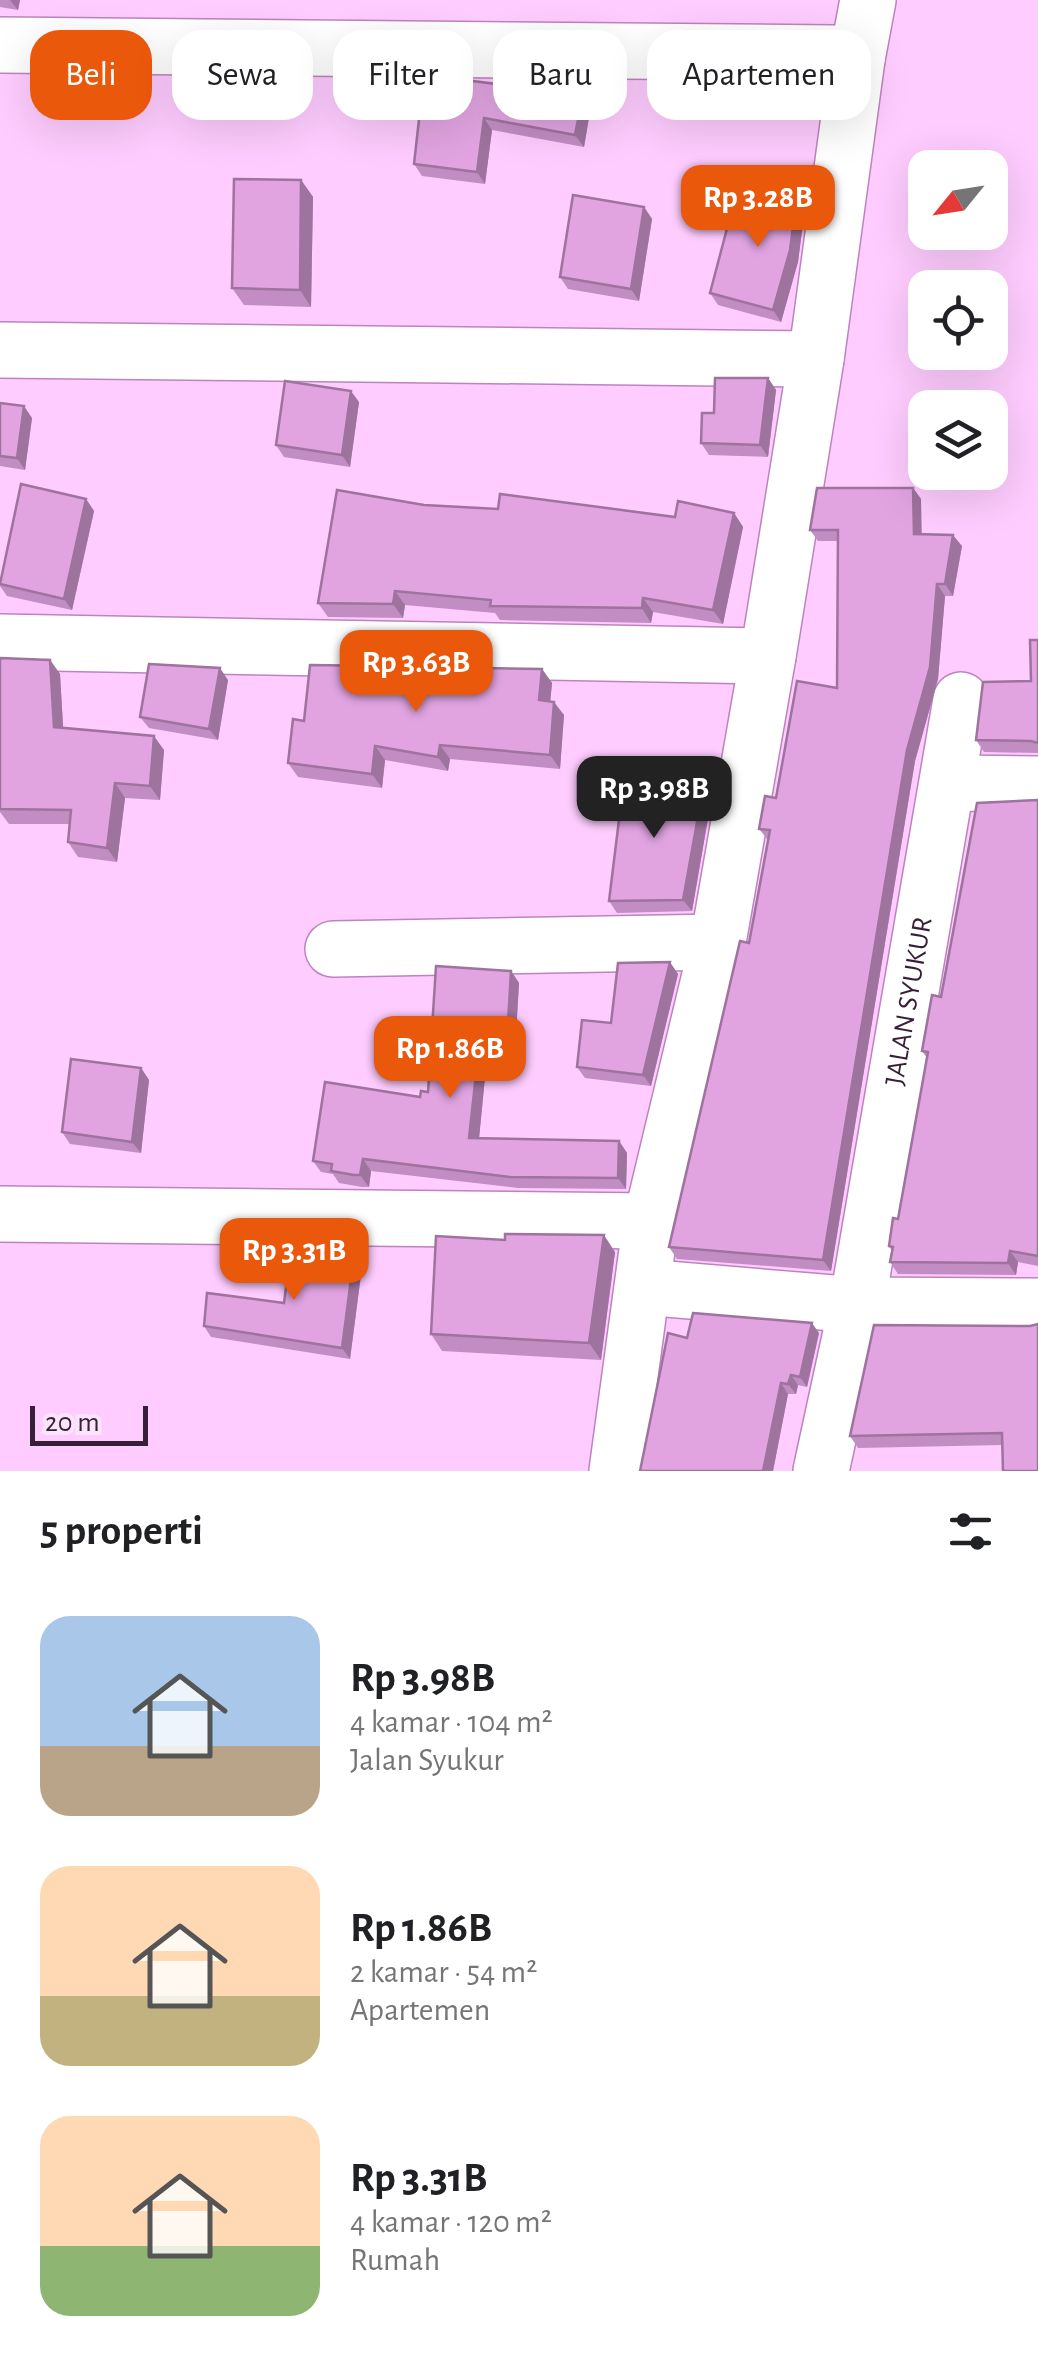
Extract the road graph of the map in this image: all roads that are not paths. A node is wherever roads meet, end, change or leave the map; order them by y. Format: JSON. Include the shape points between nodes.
{"nodes":[{"id":1,"x":868,"y":0,"type":"edge"},
{"id":2,"x":862,"y":30,"type":"edge"},
{"id":3,"x":0,"y":45,"type":"edge"},
{"id":4,"x":647,"y":51,"type":"edge"},
{"id":5,"x":849,"y":120,"type":"edge"},
{"id":6,"x":0,"y":350,"type":"edge"},
{"id":7,"x":816,"y":359,"type":"junction"},
{"id":8,"x":0,"y":642,"type":"edge"},
{"id":9,"x":768,"y":656,"type":"junction"},
{"id":10,"x":961,"y":700,"type":"dead end"},
{"id":11,"x":949,"y":783,"type":"junction"},
{"id":12,"x":1038,"y":784,"type":"edge"},
{"id":13,"x":718,"y":942,"type":"junction"},
{"id":14,"x":334,"y":949,"type":"dead end"},
{"id":15,"x":0,"y":1214,"type":"edge"},
{"id":16,"x":651,"y":1222,"type":"junction"},
{"id":17,"x":644,"y":1287,"type":"junction"},
{"id":18,"x":857,"y":1305,"type":"junction"},
{"id":19,"x":1038,"y":1306,"type":"edge"},
{"id":20,"x":616,"y":1471,"type":"edge"},
{"id":21,"x":822,"y":1471,"type":"edge"}],
"edges":[{"from":1,"to":2,"type":"street"},
{"from":3,"to":4,"type":"street"},
{"from":5,"to":7,"type":"street"},
{"from":6,"to":7,"type":"street"},
{"from":7,"to":9,"type":"street"},
{"from":8,"to":9,"type":"street"},
{"from":9,"to":13,"type":"street"},
{"from":10,"to":11,"type":"street","name":"JALAN SYUKUR"},
{"from":11,"to":12,"type":"street"},
{"from":11,"to":18,"type":"street","name":"JALAN SYUKUR"},
{"from":13,"to":14,"type":"street"},
{"from":13,"to":16,"type":"street"},
{"from":15,"to":16,"type":"street"},
{"from":16,"to":17,"type":"street"},
{"from":17,"to":18,"type":"street"},
{"from":17,"to":20,"type":"street"},
{"from":18,"to":19,"type":"street"},
{"from":18,"to":21,"type":"street","name":"JALAN SYUKUR"}]}
